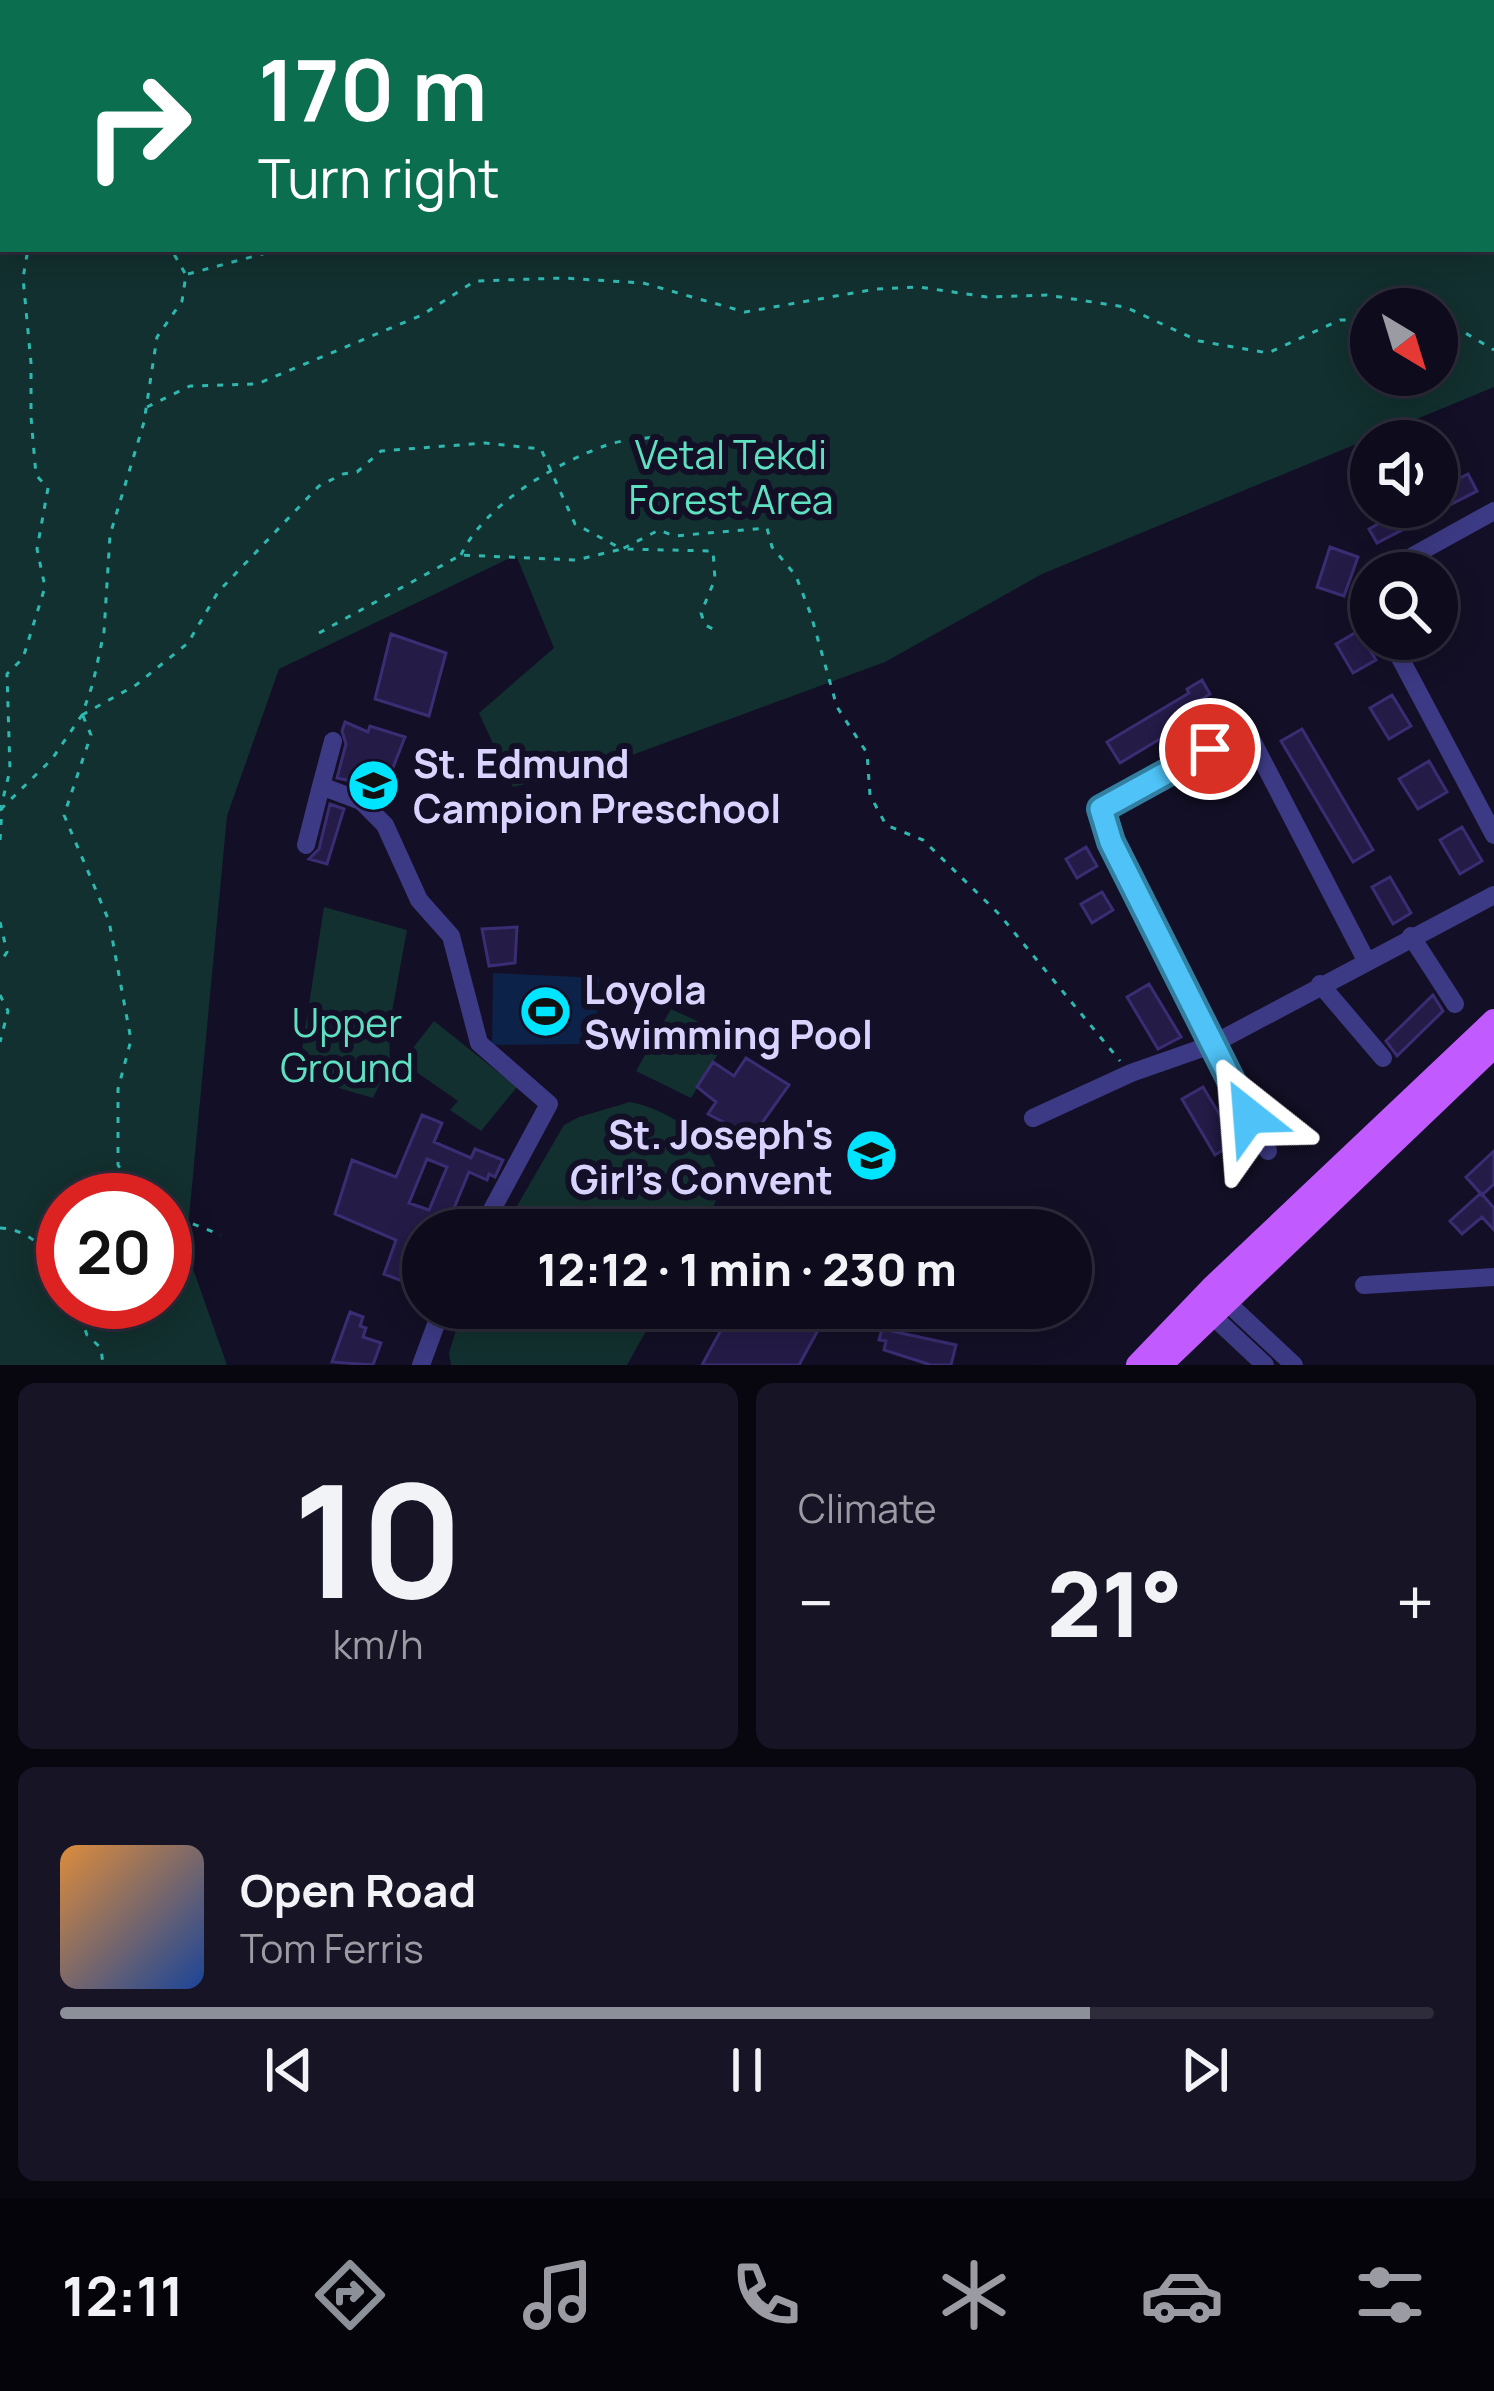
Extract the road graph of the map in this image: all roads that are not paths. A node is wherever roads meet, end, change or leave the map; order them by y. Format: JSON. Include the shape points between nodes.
{"nodes":[{"id":1,"x":1494,"y":511,"type":"edge"},
{"id":2,"x":1420,"y":552,"type":"edge"},
{"id":3,"x":1401,"y":660,"type":"edge"},
{"id":4,"x":333,"y":741,"type":"dead end"},
{"id":5,"x":321,"y":785,"type":"junction"},
{"id":6,"x":1494,"y":835,"type":"edge"},
{"id":7,"x":306,"y":845,"type":"dead end"},
{"id":8,"x":1494,"y":895,"type":"edge"},
{"id":9,"x":1411,"y":936,"type":"junction"},
{"id":10,"x":1366,"y":960,"type":"junction"},
{"id":11,"x":1320,"y":984,"type":"junction"},
{"id":12,"x":1455,"y":1004,"type":"dead end"},
{"id":13,"x":1494,"y":1021,"type":"edge"},
{"id":14,"x":1211,"y":1045,"type":"junction"},
{"id":15,"x":1494,"y":1046,"type":"edge"},
{"id":16,"x":1383,"y":1058,"type":"dead end"},
{"id":17,"x":1033,"y":1118,"type":"dead end"},
{"id":18,"x":1268,"y":1151,"type":"dead end"},
{"id":19,"x":492,"y":1209,"type":"edge"},
{"id":20,"x":1249,"y":1266,"type":"junction"},
{"id":21,"x":1494,"y":1276,"type":"edge"},
{"id":22,"x":1364,"y":1285,"type":"dead end"},
{"id":23,"x":1212,"y":1302,"type":"junction"},
{"id":24,"x":435,"y":1329,"type":"edge"},
{"id":25,"x":422,"y":1365,"type":"edge"},
{"id":26,"x":1138,"y":1365,"type":"edge"},
{"id":27,"x":1160,"y":1365,"type":"edge"},
{"id":28,"x":1265,"y":1365,"type":"edge"},
{"id":29,"x":1294,"y":1365,"type":"edge"}],
"edges":[{"from":1,"to":2,"type":"street"},
{"from":3,"to":6,"type":"street"},
{"from":4,"to":5,"type":"street"},
{"from":5,"to":7,"type":"street"},
{"from":5,"to":19,"type":"street","via":[[361,801],[385,825],[419,899],[452,936],[479,1043],[550,1104]]},
{"from":8,"to":9,"type":"street"},
{"from":9,"to":10,"type":"street"},
{"from":9,"to":12,"type":"street"},
{"from":10,"to":11,"type":"street"},
{"from":10,"to":14,"type":"street","via":[[1246,729],[1101,809]]},
{"from":11,"to":14,"type":"street"},
{"from":11,"to":16,"type":"street"},
{"from":13,"to":20,"type":"main road"},
{"from":14,"to":17,"type":"street"},
{"from":14,"to":18,"type":"street"},
{"from":15,"to":20,"type":"main road"},
{"from":20,"to":23,"type":"main road"},
{"from":21,"to":22,"type":"street"},
{"from":23,"to":26,"type":"main road"},
{"from":23,"to":27,"type":"main road"},
{"from":23,"to":28,"type":"street"},
{"from":23,"to":29,"type":"street"},
{"from":24,"to":25,"type":"street"}]}
